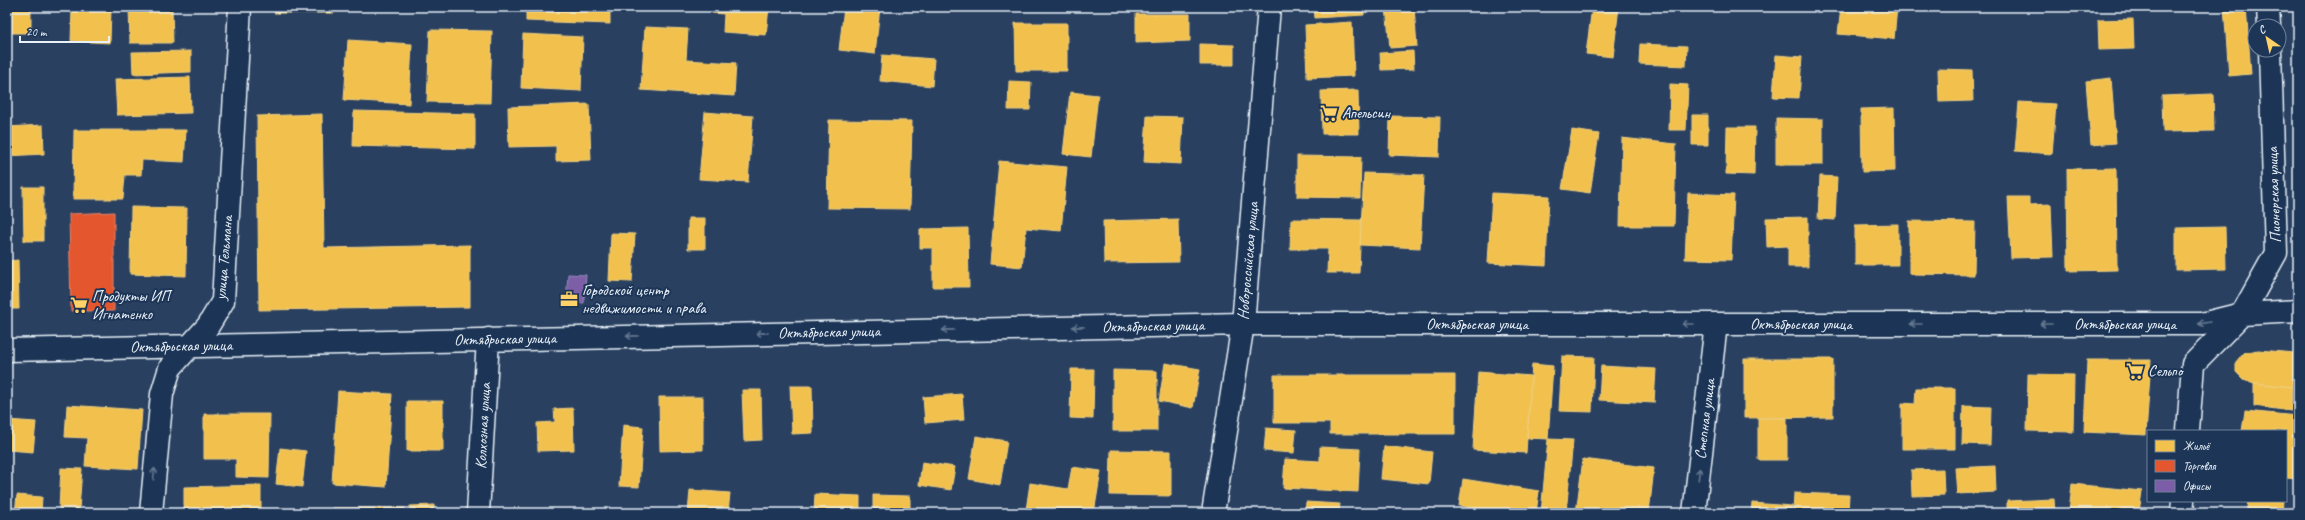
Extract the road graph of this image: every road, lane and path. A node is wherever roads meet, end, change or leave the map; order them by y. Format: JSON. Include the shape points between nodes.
{"nodes":[{"id":1,"x":240,"y":7,"type":"edge"},
{"id":2,"x":1269,"y":7,"type":"edge"},
{"id":3,"x":2268,"y":7,"type":"edge"},
{"id":4,"x":2269,"y":18,"type":"edge"},
{"id":5,"x":2270,"y":58,"type":"edge"},
{"id":6,"x":2298,"y":311,"type":"edge"},
{"id":7,"x":2242,"y":314,"type":"junction"},
{"id":8,"x":1243,"y":324,"type":"junction"},
{"id":9,"x":1716,"y":324,"type":"junction"},
{"id":10,"x":488,"y":339,"type":"junction"},
{"id":11,"x":190,"y":346,"type":"junction"},
{"id":12,"x":7,"y":350,"type":"edge"},
{"id":13,"x":2188,"y":430,"type":"edge"},
{"id":14,"x":2183,"y":502,"type":"edge"},
{"id":15,"x":151,"y":513,"type":"edge"},
{"id":16,"x":478,"y":513,"type":"edge"},
{"id":17,"x":1213,"y":513,"type":"edge"},
{"id":18,"x":1694,"y":513,"type":"edge"},
{"id":19,"x":2182,"y":513,"type":"edge"}],
"edges":[{"from":1,"to":11,"type":"street","name":"улица Тельмана","via":[[223,301],[208,326]]},
{"from":2,"to":8,"type":"street","name":"Новороссийская улица"},
{"from":3,"to":4,"type":"street"},
{"from":5,"to":7,"type":"street","name":"Пионерская улица","via":[[2276,253]]},
{"from":6,"to":7,"type":"street","name":"Октябрьская улица"},
{"from":7,"to":9,"type":"street","name":"Октябрьская улица","one_way":true,"via":[[2202,324]]},
{"from":7,"to":13,"type":"street","name":"Пионерская улица","via":[[2192,364]]},
{"from":9,"to":8,"type":"street","name":"Октябрьская улица","one_way":true},
{"from":8,"to":10,"type":"street","name":"Октябрьская улица","one_way":true},
{"from":8,"to":17,"type":"street","name":"Новороссийская улица"},
{"from":18,"to":9,"type":"street","name":"Степная улица","one_way":true},
{"from":10,"to":11,"type":"street","name":"Октябрьская улица"},
{"from":10,"to":16,"type":"street","name":"Колхозная улица"},
{"from":11,"to":12,"type":"street","name":"Октябрьская улица"},
{"from":15,"to":11,"type":"street","name":"улица Тельмана","one_way":true,"via":[[162,394],[170,368]]},
{"from":14,"to":19,"type":"street"}]}
